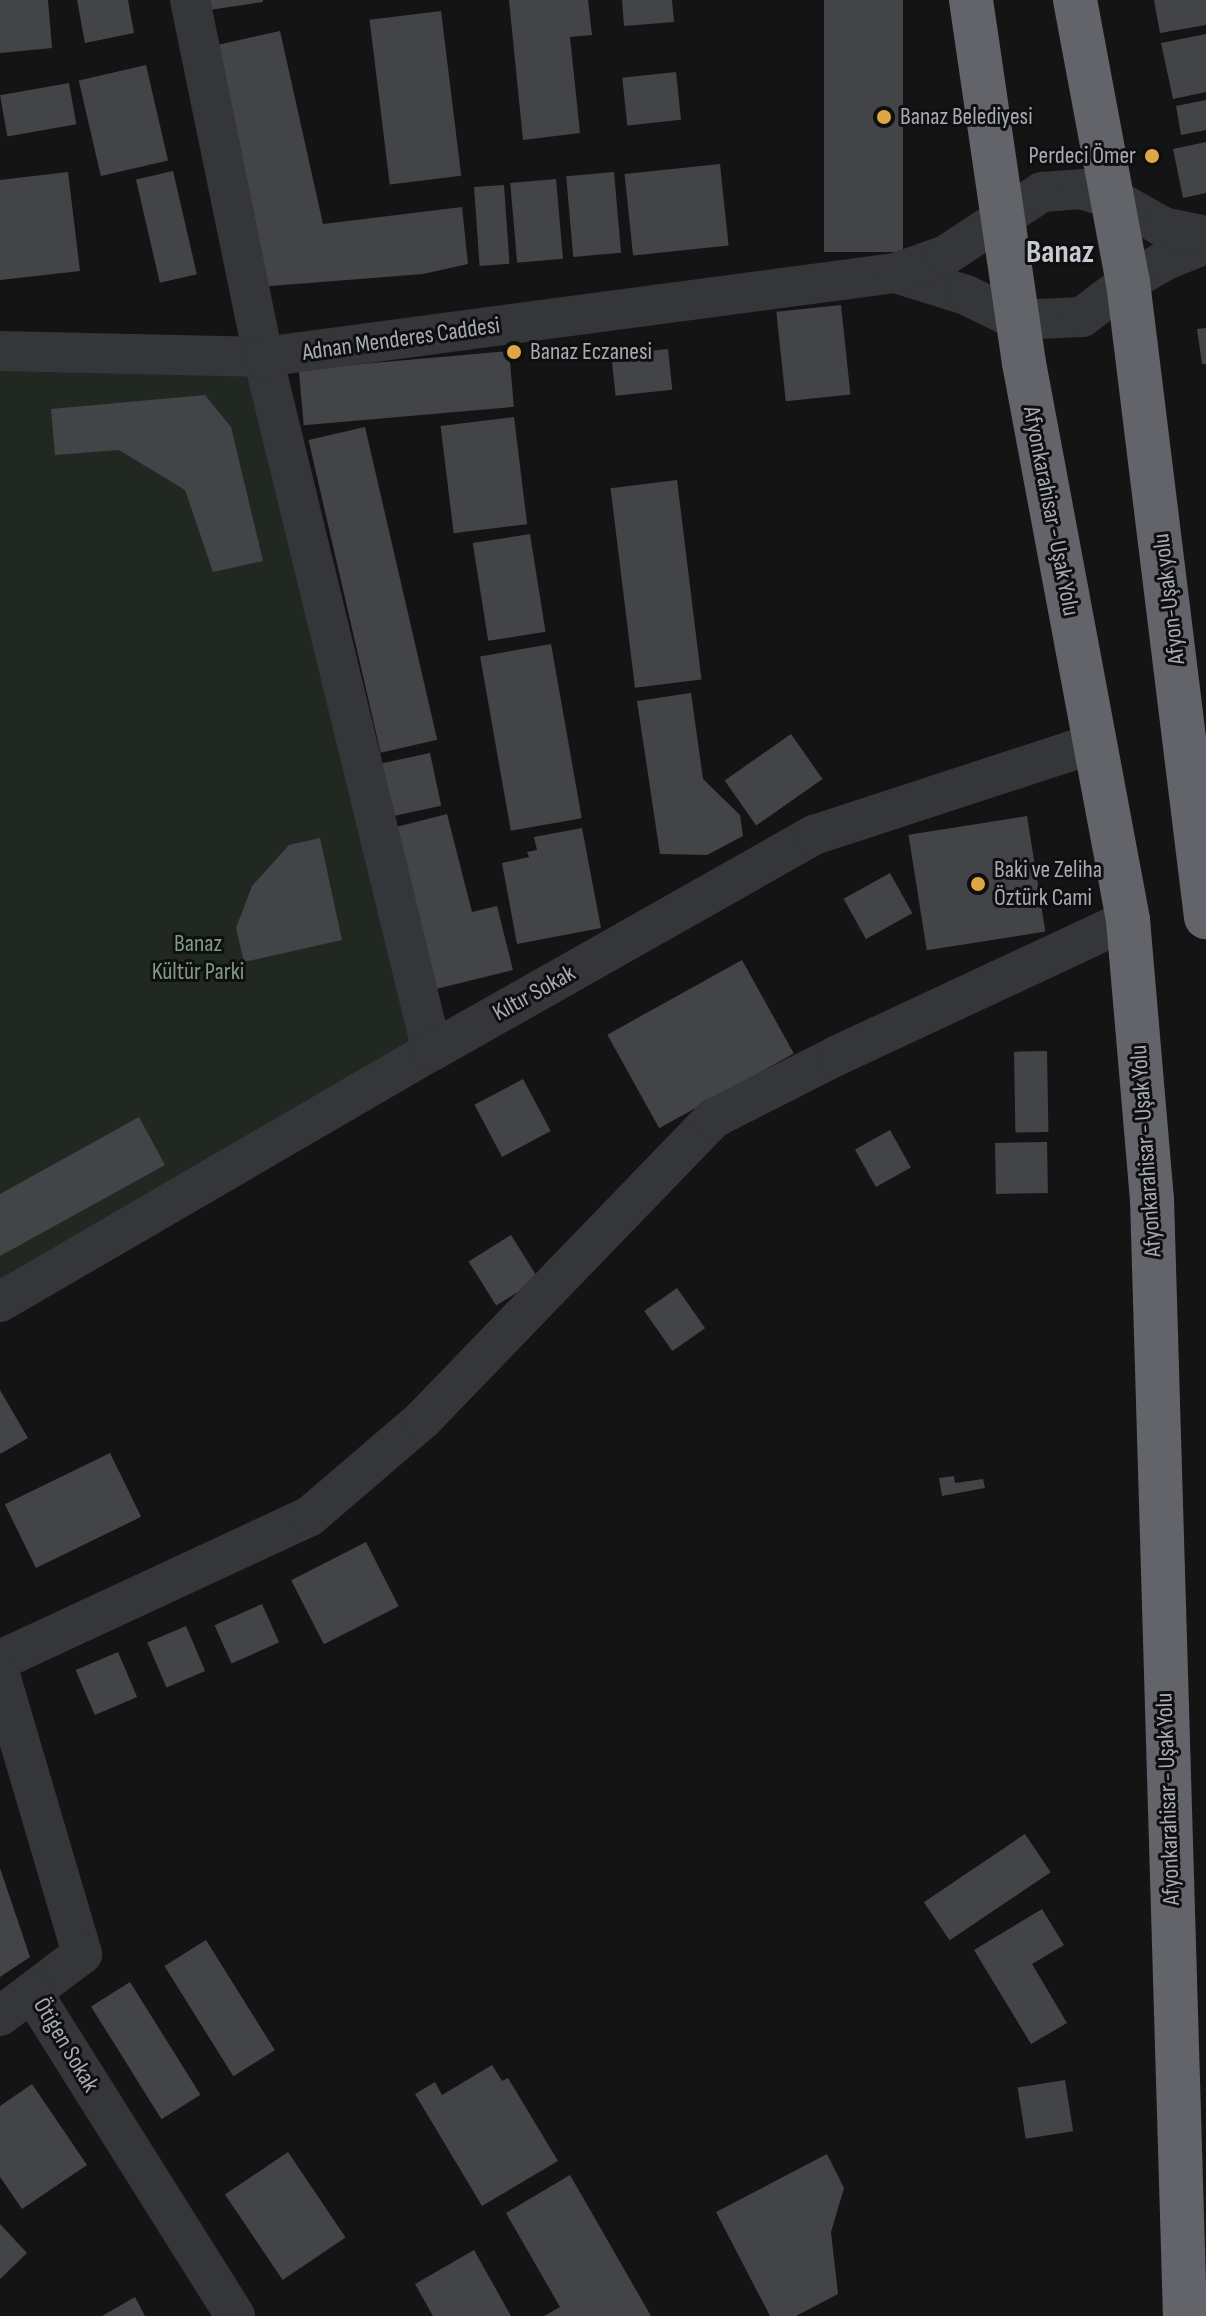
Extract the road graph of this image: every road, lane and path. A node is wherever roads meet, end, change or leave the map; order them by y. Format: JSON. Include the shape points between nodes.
{"nodes":[{"id":1,"x":190,"y":0,"type":"edge"},
{"id":2,"x":971,"y":0,"type":"edge"},
{"id":3,"x":1075,"y":0,"type":"edge"},
{"id":4,"x":1114,"y":199,"type":"junction"},
{"id":5,"x":1002,"y":217,"type":"junction"},
{"id":6,"x":1206,"y":236,"type":"edge"},
{"id":7,"x":1206,"y":244,"type":"edge"},
{"id":8,"x":895,"y":273,"type":"junction"},
{"id":9,"x":1128,"y":282,"type":"junction"},
{"id":10,"x":1017,"y":320,"type":"junction"},
{"id":11,"x":0,"y":351,"type":"edge"},
{"id":12,"x":263,"y":357,"type":"junction"},
{"id":13,"x":1095,"y":743,"type":"junction"},
{"id":14,"x":1202,"y":854,"type":"edge"},
{"id":15,"x":1206,"y":917,"type":"edge"},
{"id":16,"x":1128,"y":920,"type":"junction"},
{"id":17,"x":432,"y":1051,"type":"junction"},
{"id":18,"x":0,"y":1302,"type":"edge"},
{"id":19,"x":0,"y":1660,"type":"edge"},
{"id":20,"x":0,"y":1675,"type":"edge"},
{"id":21,"x":32,"y":1992,"type":"junction"},
{"id":22,"x":0,"y":2016,"type":"edge"},
{"id":23,"x":235,"y":2316,"type":"edge"},
{"id":24,"x":1185,"y":2316,"type":"edge"}],
"edges":[{"from":1,"to":12,"type":"street"},
{"from":2,"to":5,"type":"highway","name":"Afyonkarahisar - Uşak Yolu"},
{"from":3,"to":4,"type":"highway"},
{"from":4,"to":5,"type":"street","via":[[1081,189],[1042,192]]},
{"from":4,"to":6,"type":"street","via":[[1163,227]]},
{"from":4,"to":9,"type":"highway"},
{"from":5,"to":8,"type":"street","via":[[946,255]]},
{"from":5,"to":10,"type":"highway","name":"Afyonkarahisar - Uşak Yolu"},
{"from":7,"to":9,"type":"street"},
{"from":8,"to":10,"type":"street","via":[[966,295]]},
{"from":8,"to":12,"type":"street","name":"Adnan Menderes Caddesi"},
{"from":9,"to":10,"type":"street","via":[[1082,317]]},
{"from":9,"to":14,"type":"highway","name":"Afyon-Uşak yolu"},
{"from":10,"to":13,"type":"highway","name":"Afyonkarahisar - Uşak Yolu"},
{"from":11,"to":12,"type":"street","name":"Adnan Menderes Caddesi"},
{"from":12,"to":17,"type":"street"},
{"from":13,"to":16,"type":"highway","name":"Afyonkarahisar - Uşak Yolu"},
{"from":13,"to":17,"type":"street","name":"Kıltır Sokak","via":[[814,835]]},
{"from":14,"to":15,"type":"highway","name":"Afyon-Uşak yolu"},
{"from":16,"to":19,"type":"street","via":[[714,1118],[422,1420],[310,1516]]},
{"from":16,"to":24,"type":"highway","name":"Afyonkarahisar - Uşak Yolu","via":[[1152,1199]]},
{"from":17,"to":18,"type":"street","name":"Kıltır Sokak"},
{"from":20,"to":21,"type":"street","name":"Ötigen Sokak","via":[[82,1954]]},
{"from":21,"to":22,"type":"street"},
{"from":21,"to":23,"type":"street","name":"Ötigen Sokak"}]}
